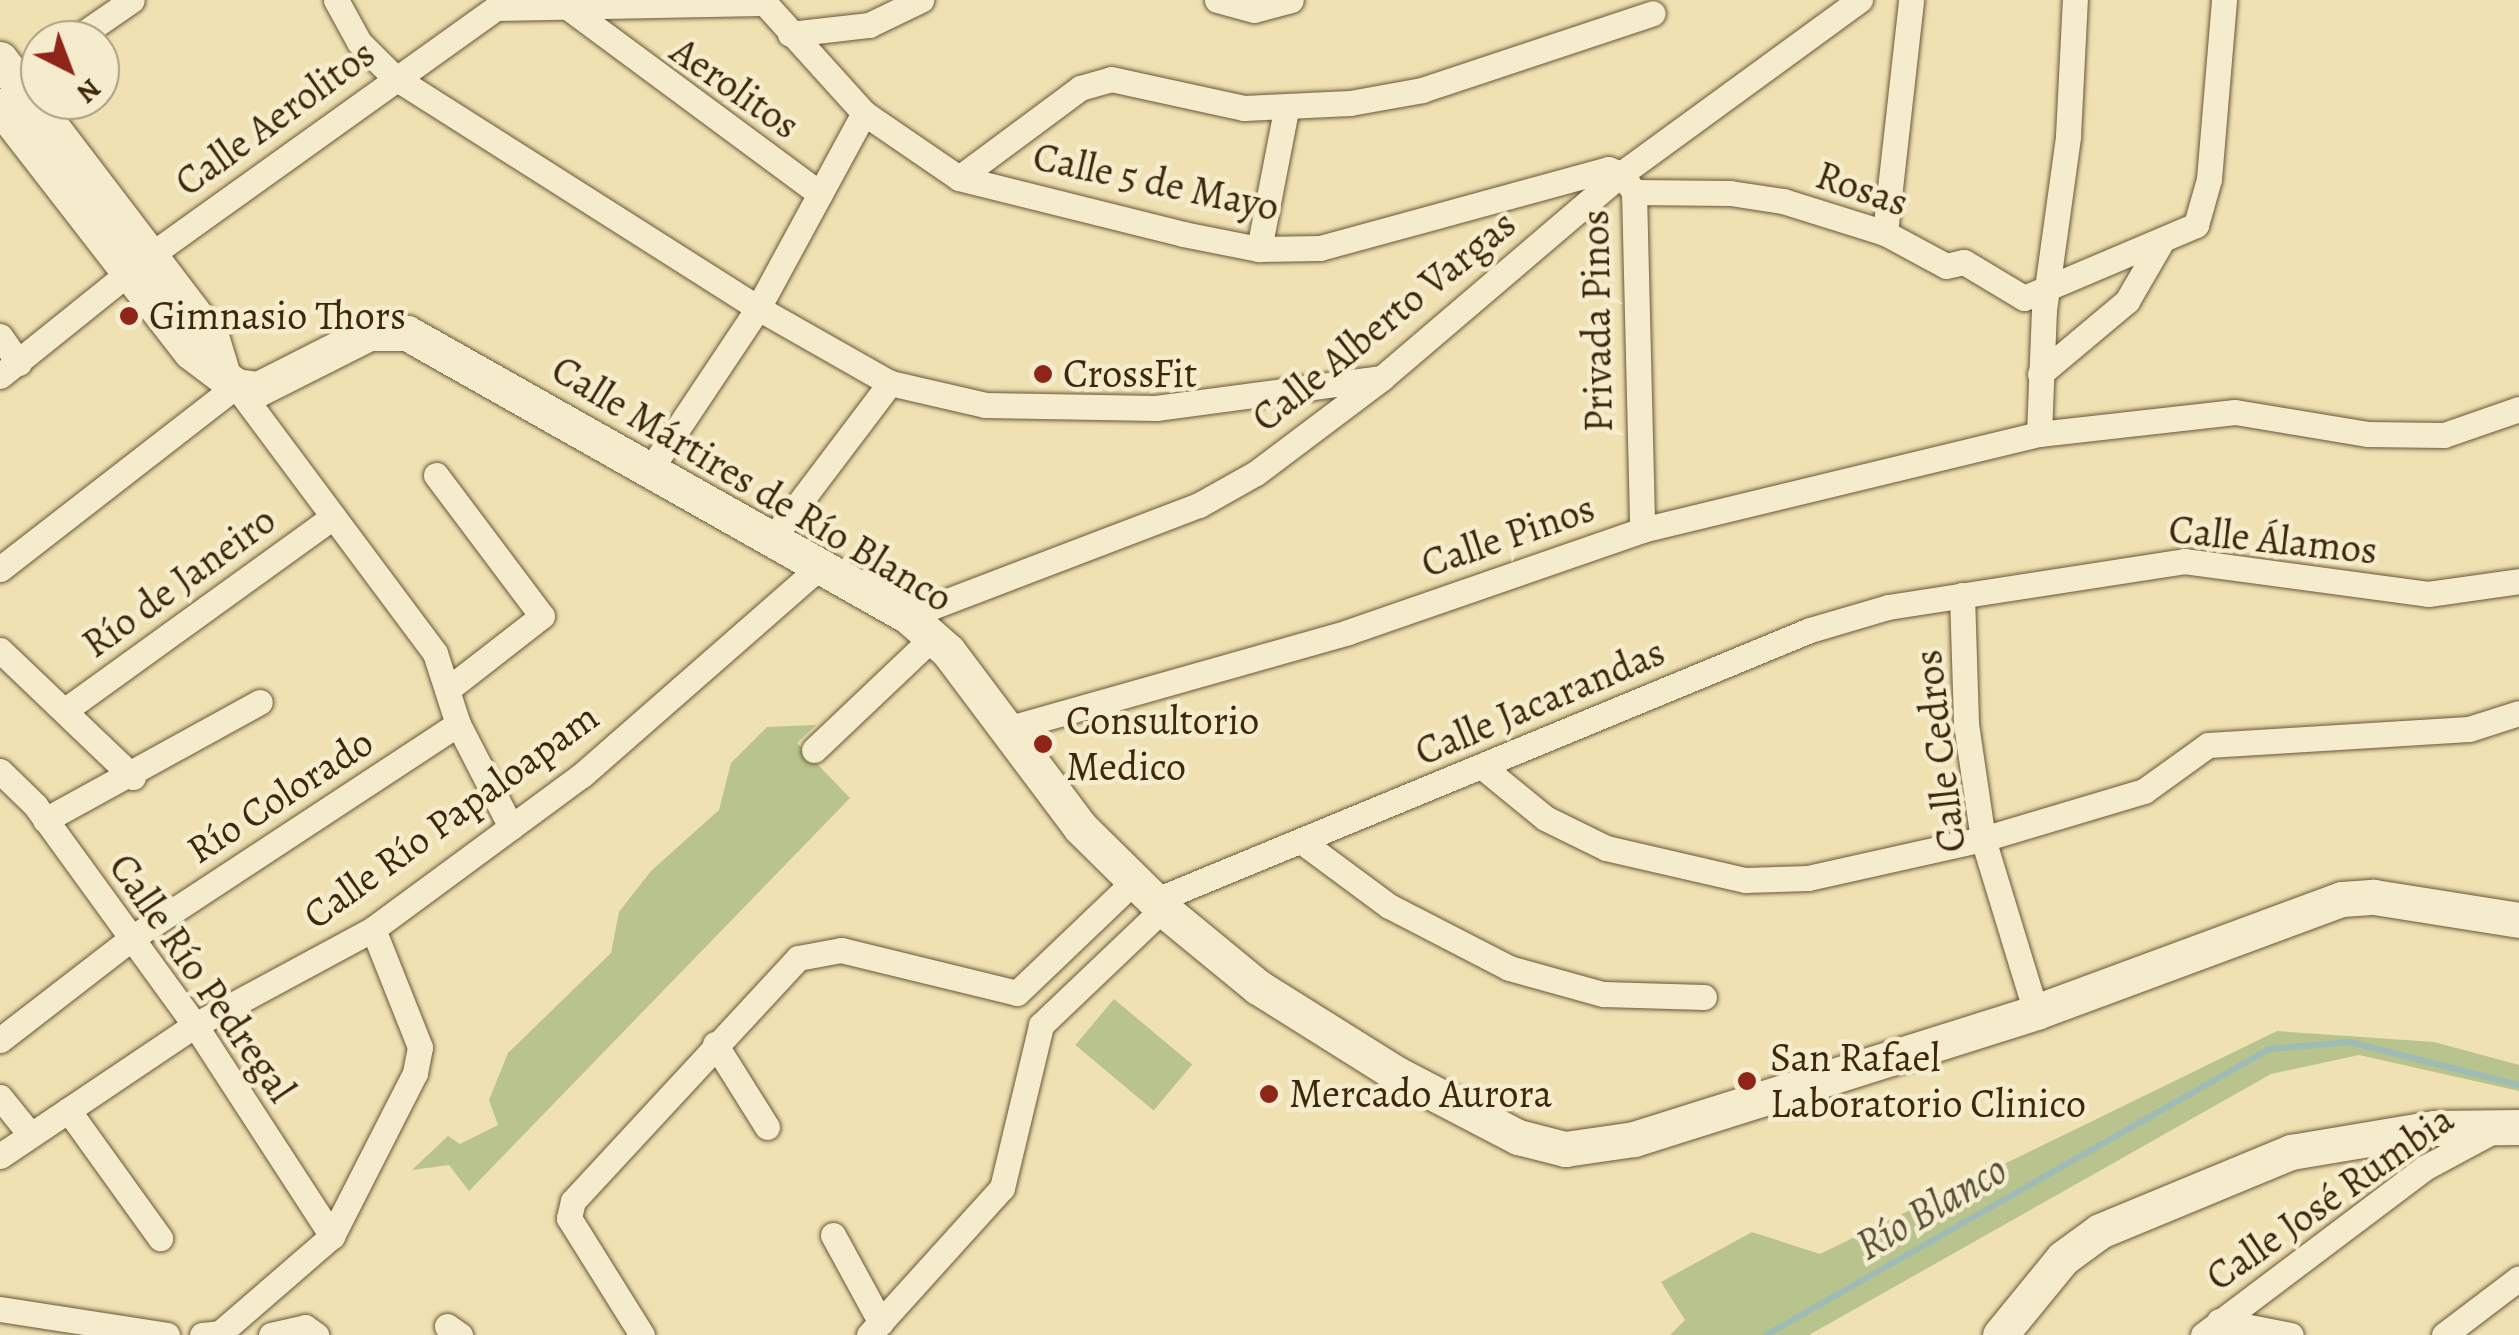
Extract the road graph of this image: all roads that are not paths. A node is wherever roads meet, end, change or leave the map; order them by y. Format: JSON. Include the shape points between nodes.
{"nodes":[{"id":1,"x":132,"y":0,"type":"edge"},
{"id":2,"x":336,"y":0,"type":"edge"},
{"id":3,"x":920,"y":0,"type":"edge"},
{"id":4,"x":1216,"y":0,"type":"edge"},
{"id":5,"x":1290,"y":0,"type":"edge"},
{"id":6,"x":1860,"y":0,"type":"edge"},
{"id":7,"x":1911,"y":0,"type":"edge"},
{"id":8,"x":2075,"y":0,"type":"edge"},
{"id":9,"x":2224,"y":0,"type":"edge"},
{"id":10,"x":762,"y":1,"type":"edge"},
{"id":11,"x":559,"y":2,"type":"edge"},
{"id":12,"x":1653,"y":14,"type":"dead end"},
{"id":13,"x":103,"y":20,"type":"edge"},
{"id":14,"x":790,"y":34,"type":"junction"},
{"id":15,"x":394,"y":76,"type":"junction"},
{"id":16,"x":14,"y":77,"type":"edge"},
{"id":17,"x":1286,"y":110,"type":"junction"},
{"id":18,"x":864,"y":113,"type":"junction"},
{"id":19,"x":959,"y":178,"type":"junction"},
{"id":20,"x":1628,"y":183,"type":"junction"},
{"id":21,"x":820,"y":194,"type":"junction"},
{"id":22,"x":1885,"y":233,"type":"junction"},
{"id":23,"x":2160,"y":244,"type":"junction"},
{"id":24,"x":1259,"y":249,"type":"junction"},
{"id":25,"x":137,"y":265,"type":"junction"},
{"id":26,"x":2046,"y":290,"type":"junction"},
{"id":27,"x":758,"y":308,"type":"junction"},
{"id":28,"x":0,"y":336,"type":"edge"},
{"id":29,"x":10,"y":370,"type":"edge"},
{"id":30,"x":2040,"y":374,"type":"junction"},
{"id":31,"x":228,"y":378,"type":"junction"},
{"id":32,"x":1382,"y":378,"type":"junction"},
{"id":33,"x":890,"y":383,"type":"junction"},
{"id":34,"x":2519,"y":408,"type":"edge"},
{"id":35,"x":2040,"y":434,"type":"junction"},
{"id":36,"x":650,"y":470,"type":"junction"},
{"id":37,"x":436,"y":474,"type":"dead end"},
{"id":38,"x":334,"y":517,"type":"junction"},
{"id":39,"x":1642,"y":530,"type":"junction"},
{"id":40,"x":772,"y":539,"type":"junction"},
{"id":41,"x":820,"y":567,"type":"junction"},
{"id":42,"x":0,"y":569,"type":"edge"},
{"id":43,"x":2519,"y":580,"type":"edge"},
{"id":44,"x":1962,"y":595,"type":"junction"},
{"id":45,"x":921,"y":626,"type":"junction"},
{"id":46,"x":0,"y":650,"type":"edge"},
{"id":47,"x":446,"y":690,"type":"junction"},
{"id":48,"x":260,"y":702,"type":"dead end"},
{"id":49,"x":68,"y":708,"type":"junction"},
{"id":50,"x":2519,"y":713,"type":"edge"},
{"id":51,"x":458,"y":724,"type":"junction"},
{"id":52,"x":1006,"y":729,"type":"junction"},
{"id":53,"x":814,"y":750,"type":"dead end"},
{"id":54,"x":1484,"y":768,"type":"junction"},
{"id":55,"x":0,"y":771,"type":"edge"},
{"id":56,"x":133,"y":777,"type":"junction"},
{"id":57,"x":45,"y":820,"type":"junction"},
{"id":58,"x":511,"y":827,"type":"junction"},
{"id":59,"x":1983,"y":838,"type":"junction"},
{"id":60,"x":1300,"y":842,"type":"junction"},
{"id":61,"x":1150,"y":897,"type":"junction"},
{"id":62,"x":2519,"y":920,"type":"edge"},
{"id":63,"x":373,"y":929,"type":"junction"},
{"id":64,"x":132,"y":938,"type":"junction"},
{"id":65,"x":1704,"y":997,"type":"dead end"},
{"id":66,"x":2036,"y":1012,"type":"junction"},
{"id":67,"x":195,"y":1025,"type":"junction"},
{"id":68,"x":0,"y":1040,"type":"edge"},
{"id":69,"x":715,"y":1044,"type":"junction"},
{"id":70,"x":0,"y":1097,"type":"edge"},
{"id":71,"x":68,"y":1110,"type":"junction"},
{"id":72,"x":2510,"y":1127,"type":"edge"},
{"id":73,"x":767,"y":1128,"type":"dead end"},
{"id":74,"x":29,"y":1133,"type":"junction"},
{"id":75,"x":0,"y":1156,"type":"edge"},
{"id":76,"x":833,"y":1235,"type":"dead end"},
{"id":77,"x":332,"y":1236,"type":"junction"},
{"id":78,"x":160,"y":1238,"type":"dead end"},
{"id":79,"x":2519,"y":1278,"type":"edge"},
{"id":80,"x":0,"y":1309,"type":"edge"},
{"id":81,"x":2211,"y":1328,"type":"edge"},
{"id":82,"x":875,"y":1329,"type":"edge"},
{"id":83,"x":167,"y":1335,"type":"edge"},
{"id":84,"x":202,"y":1335,"type":"edge"},
{"id":85,"x":272,"y":1335,"type":"edge"},
{"id":86,"x":316,"y":1335,"type":"edge"},
{"id":87,"x":642,"y":1335,"type":"edge"},
{"id":88,"x":2000,"y":1335,"type":"edge"},
{"id":89,"x":2290,"y":1335,"type":"edge"},
{"id":90,"x":2444,"y":1335,"type":"edge"}],
"edges":[{"from":1,"to":13,"type":"street"},
{"from":2,"to":15,"type":"street","via":[[359,42]]},
{"from":3,"to":14,"type":"street","via":[[869,25]]},
{"from":4,"to":5,"type":"street","via":[[1254,10]]},
{"from":6,"to":20,"type":"street","name":"Calle Alberto Vargas"},
{"from":7,"to":22,"type":"street"},
{"from":8,"to":26,"type":"street","via":[[2068,136]]},
{"from":9,"to":23,"type":"street","via":[[2209,179],[2196,224]]},
{"from":10,"to":11,"type":"street","name":"Calle Aerolitos"},
{"from":10,"to":14,"type":"street","name":"Calle 5 de Mayo"},
{"from":11,"to":15,"type":"street","name":"Calle Aerolitos","via":[[496,8]]},
{"from":11,"to":21,"type":"street","name":"Aerolitos"},
{"from":12,"to":17,"type":"street","via":[[1422,90]]},
{"from":14,"to":18,"type":"street","name":"Calle 5 de Mayo"},
{"from":15,"to":25,"type":"street","name":"Calle Aerolitos"},
{"from":15,"to":27,"type":"street"},
{"from":16,"to":25,"type":"main road"},
{"from":17,"to":19,"type":"street","via":[[1244,108],[1111,79],[1080,88]]},
{"from":17,"to":24,"type":"street"},
{"from":18,"to":19,"type":"street","name":"Calle 5 de Mayo"},
{"from":18,"to":21,"type":"street"},
{"from":19,"to":24,"type":"street","name":"Calle 5 de Mayo"},
{"from":20,"to":22,"type":"street","name":"Rosas","via":[[1748,196]]},
{"from":20,"to":24,"type":"street","name":"Calle 5 de Mayo","via":[[1608,169],[1320,248]]},
{"from":20,"to":32,"type":"street","name":"Calle Alberto Vargas"},
{"from":20,"to":39,"type":"street","name":"Privada Pinos"},
{"from":21,"to":27,"type":"street"},
{"from":22,"to":26,"type":"street","name":"Rosas","via":[[1946,266],[1964,262],[2012,296]]},
{"from":23,"to":26,"type":"street"},
{"from":23,"to":30,"type":"street","via":[[2126,301]]},
{"from":25,"to":29,"type":"street","name":"Calle Aerolitos"},
{"from":25,"to":31,"type":"main road","via":[[211,336]]},
{"from":26,"to":30,"type":"street"},
{"from":27,"to":33,"type":"street"},
{"from":27,"to":36,"type":"street"},
{"from":28,"to":29,"type":"street"},
{"from":30,"to":35,"type":"street"},
{"from":31,"to":36,"type":"main road","name":"Calle Mártires de Río Blanco","via":[[258,390],[368,333],[398,330]]},
{"from":31,"to":38,"type":"street"},
{"from":31,"to":42,"type":"street"},
{"from":32,"to":33,"type":"street","via":[[1156,408],[985,404]]},
{"from":32,"to":45,"type":"street","name":"Calle Alberto Vargas","via":[[1256,473],[1199,505]]},
{"from":33,"to":40,"type":"street"},
{"from":34,"to":35,"type":"street","name":"Calle Pinos","via":[[2444,434],[2368,434],[2235,412]]},
{"from":35,"to":39,"type":"street","name":"Calle Pinos"},
{"from":36,"to":40,"type":"main road","name":"Calle Mártires de Río Blanco"},
{"from":37,"to":47,"type":"street","via":[[542,616]]},
{"from":38,"to":47,"type":"street","via":[[435,653]]},
{"from":38,"to":49,"type":"street","name":"Río de Janeiro"},
{"from":39,"to":52,"type":"street","name":"Calle Pinos","via":[[1348,632]]},
{"from":40,"to":41,"type":"main road","name":"Calle Mártires de Río Blanco"},
{"from":41,"to":45,"type":"main road","name":"Calle Mártires de Río Blanco"},
{"from":41,"to":58,"type":"street","name":"Calle Río Papaloapam","via":[[582,775]]},
{"from":43,"to":44,"type":"street","name":"Calle Álamos","via":[[2428,594],[2184,561]]},
{"from":44,"to":54,"type":"street","name":"Calle Jacarandas","via":[[1810,630]]},
{"from":44,"to":59,"type":"street","name":"Calle Cedros","via":[[1966,724]]},
{"from":45,"to":52,"type":"main road","name":"Calle Mártires de Río Blanco"},
{"from":45,"to":53,"type":"street"},
{"from":46,"to":49,"type":"street"},
{"from":47,"to":51,"type":"street"},
{"from":48,"to":56,"type":"street"},
{"from":49,"to":56,"type":"street"},
{"from":50,"to":59,"type":"street","via":[[2469,729],[2208,745],[2144,790]]},
{"from":51,"to":58,"type":"street"},
{"from":51,"to":64,"type":"street","name":"Río Colorado"},
{"from":52,"to":61,"type":"main road","name":"Calle Mártires de Río Blanco","via":[[1073,819]]},
{"from":54,"to":59,"type":"street","via":[[1545,818],[1606,848],[1745,880],[1808,878]]},
{"from":54,"to":60,"type":"street","name":"Calle Jacarandas"},
{"from":55,"to":57,"type":"street","name":"Calle Río Pedregal"},
{"from":56,"to":57,"type":"street"},
{"from":57,"to":64,"type":"street","name":"Calle Río Pedregal"},
{"from":58,"to":63,"type":"street","name":"Calle Río Papaloapam"},
{"from":59,"to":66,"type":"street","name":"Calle Cedros"},
{"from":60,"to":61,"type":"street","name":"Calle Jacarandas"},
{"from":60,"to":65,"type":"street","via":[[1389,906],[1508,968],[1603,994]]},
{"from":61,"to":66,"type":"main road","name":"Calle Mártires de Río Blanco","via":[[1258,987],[1395,1073],[1518,1137],[1565,1149],[1634,1140]]},
{"from":61,"to":69,"type":"street","via":[[1018,993],[818,950],[798,958]]},
{"from":61,"to":82,"type":"street","via":[[1041,1025],[1002,1188]]},
{"from":62,"to":66,"type":"main road","name":"Calle Mártires de Río Blanco","via":[[2374,897],[2342,899]]},
{"from":63,"to":67,"type":"street","name":"Calle Río Papaloapam"},
{"from":63,"to":77,"type":"street","via":[[420,1047],[415,1073]]},
{"from":64,"to":67,"type":"street","name":"Calle Río Pedregal"},
{"from":64,"to":68,"type":"street","name":"Río Colorado"},
{"from":67,"to":71,"type":"street","name":"Calle Río Papaloapam"},
{"from":67,"to":77,"type":"street","name":"Calle Río Pedregal"},
{"from":69,"to":73,"type":"street"},
{"from":69,"to":87,"type":"street","via":[[573,1201],[569,1218]]},
{"from":70,"to":74,"type":"street"},
{"from":71,"to":74,"type":"street","name":"Calle Río Papaloapam"},
{"from":71,"to":78,"type":"street"},
{"from":72,"to":81,"type":"street","name":"Calle José Rumbia","via":[[2426,1167]]},
{"from":72,"to":88,"type":"main road","via":[[2382,1134],[2273,1159],[2100,1231],[2063,1258]]},
{"from":74,"to":75,"type":"street","name":"Calle Río Papaloapam"},
{"from":76,"to":82,"type":"street"},
{"from":77,"to":84,"type":"street","via":[[220,1333]]},
{"from":79,"to":90,"type":"street"},
{"from":80,"to":83,"type":"street"},
{"from":81,"to":89,"type":"street"},
{"from":85,"to":86,"type":"street","via":[[304,1328]]}]}
